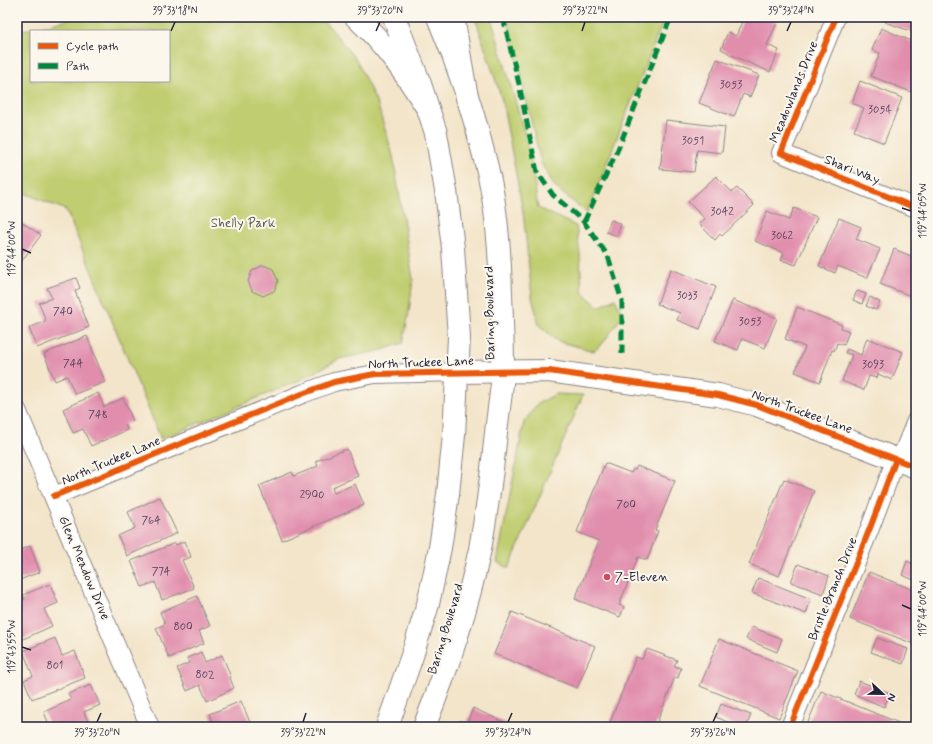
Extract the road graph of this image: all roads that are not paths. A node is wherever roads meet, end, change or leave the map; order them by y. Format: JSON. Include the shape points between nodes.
{"nodes":[{"id":1,"x":356,"y":17,"type":"edge"},
{"id":2,"x":394,"y":17,"type":"edge"},
{"id":3,"x":438,"y":17,"type":"edge"},
{"id":4,"x":453,"y":17,"type":"edge"},
{"id":5,"x":836,"y":17,"type":"edge"},
{"id":6,"x":467,"y":98,"type":"junction"},
{"id":7,"x":428,"y":109,"type":"junction"},
{"id":8,"x":781,"y":153,"type":"joint"},
{"id":9,"x":916,"y":208,"type":"edge"},
{"id":10,"x":458,"y":372,"type":"junction"},
{"id":11,"x":503,"y":372,"type":"junction"},
{"id":12,"x":17,"y":410,"type":"edge"},
{"id":13,"x":916,"y":421,"type":"edge"},
{"id":14,"x":904,"y":462,"type":"edge"},
{"id":15,"x":54,"y":496,"type":"junction"},
{"id":16,"x":150,"y":727,"type":"edge"},
{"id":17,"x":387,"y":727,"type":"edge"},
{"id":18,"x":424,"y":727,"type":"edge"},
{"id":19,"x":790,"y":727,"type":"edge"}],
"edges":[{"from":1,"to":7,"type":"main road","via":[[402,68]]},
{"from":2,"to":7,"type":"main road","name":"Baring Boulevard"},
{"from":3,"to":6,"type":"main road","name":"Baring Boulevard"},
{"from":4,"to":6,"type":"main road"},
{"from":5,"to":8,"type":"street","name":"Meadowlands Drive"},
{"from":6,"to":11,"type":"main road","name":"Baring Boulevard","via":[[488,168],[496,218]]},
{"from":7,"to":10,"type":"main road","name":"Baring Boulevard","via":[[446,191],[453,248],[459,337]]},
{"from":8,"to":9,"type":"street","name":"Shari Way"},
{"from":10,"to":11,"type":"main road","name":"North Truckee Lane"},
{"from":10,"to":15,"type":"street","name":"North Truckee Lane","via":[[375,374],[334,382]]},
{"from":10,"to":17,"type":"main road","name":"Baring Boulevard","via":[[448,494],[440,548],[428,604]]},
{"from":11,"to":14,"type":"main road","name":"North Truckee Lane","via":[[549,371],[718,395],[756,405]]},
{"from":11,"to":18,"type":"main road","name":"Baring Boulevard","via":[[492,472],[478,555],[460,625]]},
{"from":12,"to":15,"type":"street","name":"Glen Meadow Drive"},
{"from":13,"to":14,"type":"street","name":"Bristle Branch Drive"},
{"from":14,"to":19,"type":"street","name":"Bristle Branch Drive","via":[[870,528]]},
{"from":15,"to":16,"type":"street","name":"Glen Meadow Drive"}]}
